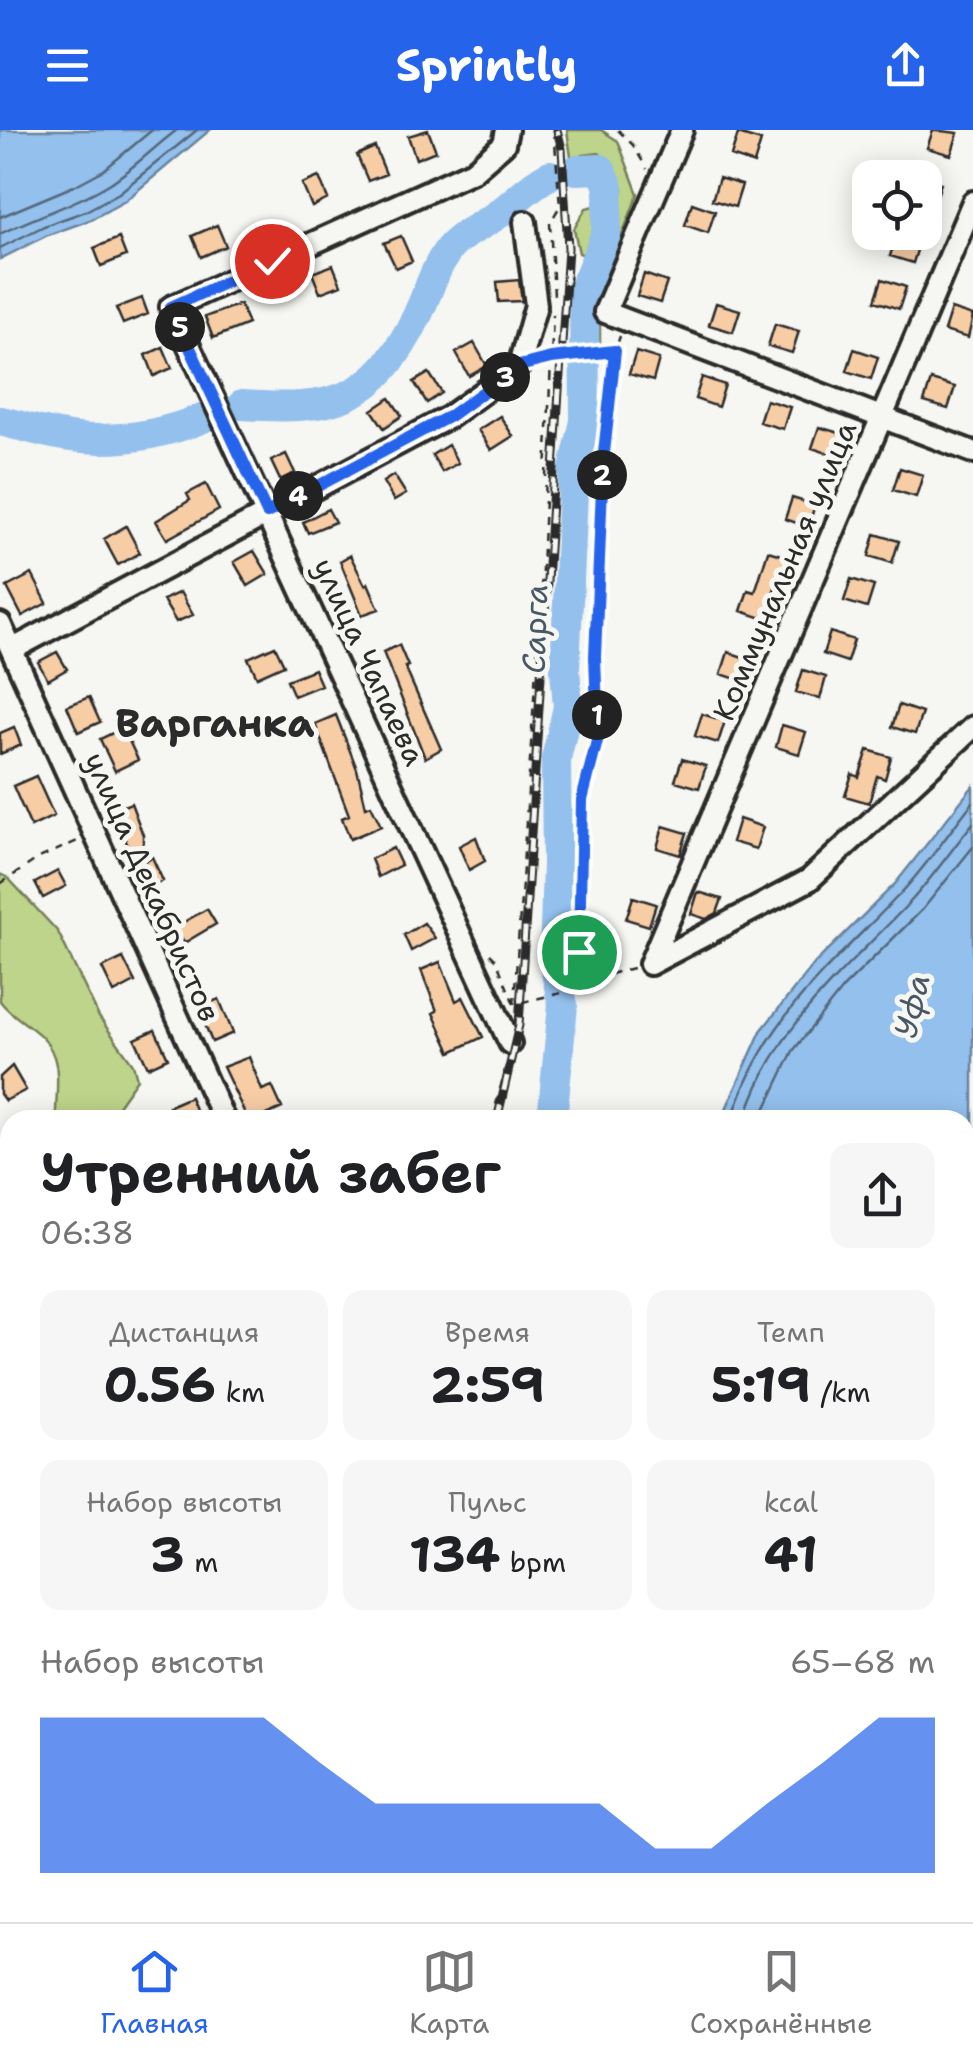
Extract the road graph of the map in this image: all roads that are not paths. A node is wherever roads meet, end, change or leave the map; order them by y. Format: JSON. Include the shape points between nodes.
{"nodes":[{"id":1,"x":682,"y":130,"type":"edge"},
{"id":2,"x":505,"y":137,"type":"edge"},
{"id":3,"x":973,"y":202,"type":"edge"},
{"id":4,"x":525,"y":222,"type":"dead end"},
{"id":5,"x":883,"y":419,"type":"junction"},
{"id":6,"x":973,"y":452,"type":"edge"},
{"id":7,"x":267,"y":513,"type":"junction"},
{"id":8,"x":0,"y":624,"type":"edge"},
{"id":9,"x":13,"y":649,"type":"junction"},
{"id":10,"x":973,"y":727,"type":"edge"},
{"id":11,"x":510,"y":1043,"type":"road end"},
{"id":12,"x":219,"y":1110,"type":"edge"}],
"edges":[{"from":1,"to":5,"type":"street","via":[[605,312]]},
{"from":2,"to":7,"type":"street","name":"улица Чапаева","via":[[473,170],[171,307]]},
{"from":3,"to":5,"type":"street","name":"Коммунальная улица"},
{"from":4,"to":7,"type":"street","via":[[536,305],[519,366],[450,416]]},
{"from":5,"to":6,"type":"street"},
{"from":5,"to":10,"type":"street","name":"Коммунальная улица","via":[[650,964],[809,880]]},
{"from":7,"to":9,"type":"street"},
{"from":7,"to":11,"type":"street","name":"улица Чапаева"},
{"from":8,"to":9,"type":"street","name":"улица Декабристов"},
{"from":9,"to":12,"type":"street","name":"улица Декабристов"}]}
